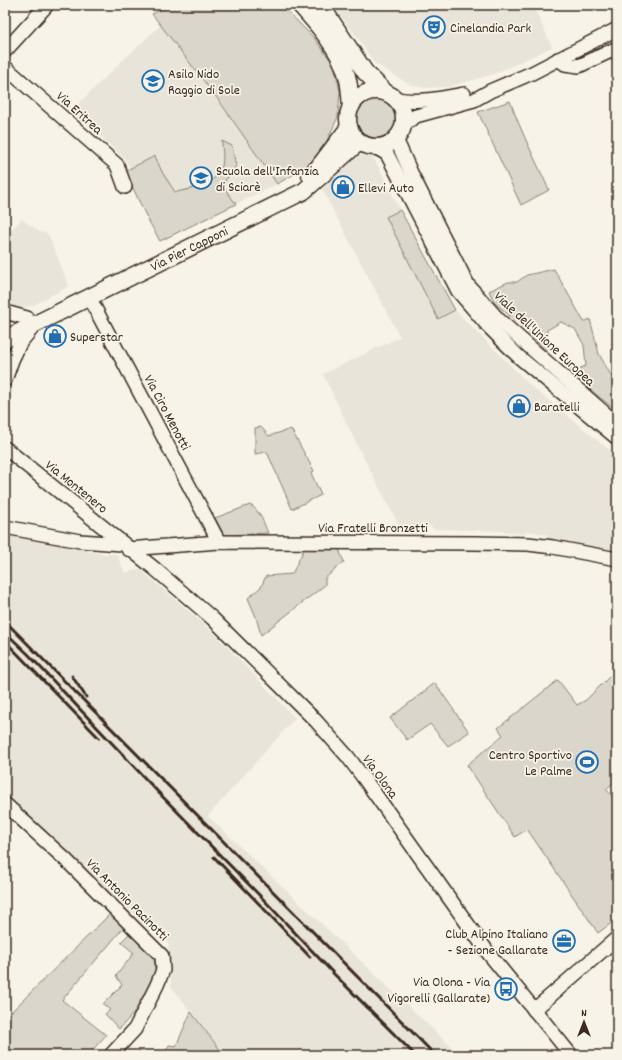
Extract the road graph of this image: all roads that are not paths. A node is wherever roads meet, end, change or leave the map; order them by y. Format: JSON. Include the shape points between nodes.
{"nodes":[{"id":1,"x":48,"y":5,"type":"edge"},
{"id":2,"x":300,"y":5,"type":"edge"},
{"id":3,"x":319,"y":5,"type":"edge"},
{"id":4,"x":617,"y":29,"type":"edge"},
{"id":5,"x":617,"y":48,"type":"edge"},
{"id":6,"x":5,"y":51,"type":"edge"},
{"id":7,"x":558,"y":59,"type":"junction"},
{"id":8,"x":5,"y":66,"type":"edge"},
{"id":9,"x":490,"y":91,"type":"junction"},
{"id":10,"x":391,"y":96,"type":"junction"},
{"id":11,"x":351,"y":107,"type":"junction"},
{"id":12,"x":404,"y":124,"type":"junction"},
{"id":13,"x":349,"y":127,"type":"junction"},
{"id":14,"x":396,"y":140,"type":"junction"},
{"id":15,"x":368,"y":146,"type":"junction"},
{"id":16,"x":125,"y":187,"type":"dead end"},
{"id":17,"x":90,"y":297,"type":"junction"},
{"id":18,"x":5,"y":312,"type":"edge"},
{"id":19,"x":31,"y":320,"type":"junction"},
{"id":20,"x":5,"y":328,"type":"edge"},
{"id":21,"x":5,"y":339,"type":"edge"},
{"id":22,"x":5,"y":380,"type":"edge"},
{"id":23,"x":617,"y":424,"type":"edge"},
{"id":24,"x":617,"y":438,"type":"edge"},
{"id":25,"x":5,"y":448,"type":"edge"},
{"id":26,"x":5,"y":527,"type":"edge"},
{"id":27,"x":219,"y":542,"type":"junction"},
{"id":28,"x":125,"y":546,"type":"junction"},
{"id":29,"x":617,"y":559,"type":"edge"},
{"id":30,"x":5,"y":804,"type":"edge"},
{"id":31,"x":617,"y":938,"type":"edge"},
{"id":32,"x":534,"y":1010,"type":"junction"},
{"id":33,"x":111,"y":1055,"type":"edge"},
{"id":34,"x":572,"y":1055,"type":"edge"}],
"edges":[{"from":1,"to":6,"type":"street"},
{"from":2,"to":11,"type":"main road","via":[[326,35],[343,63]]},
{"from":3,"to":10,"type":"main road","via":[[365,72]]},
{"from":4,"to":7,"type":"street"},
{"from":5,"to":7,"type":"street","via":[[578,66],[565,64]]},
{"from":7,"to":9,"type":"street"},
{"from":8,"to":16,"type":"street","name":"Via Eritrea","via":[[117,165]]},
{"from":9,"to":10,"type":"street","via":[[418,100]]},
{"from":9,"to":12,"type":"street","via":[[474,100],[416,116]]},
{"from":10,"to":11,"type":"main road","via":[[375,90],[357,98]]},
{"from":10,"to":12,"type":"main road","via":[[403,108]]},
{"from":11,"to":13,"type":"main road"},
{"from":12,"to":14,"type":"main road"},
{"from":13,"to":15,"type":"main road","via":[[354,137]]},
{"from":13,"to":19,"type":"main road","name":"Via Pier Capponi","via":[[316,169],[297,185]]},
{"from":14,"to":15,"type":"main road","via":[[383,147]]},
{"from":14,"to":23,"type":"street","name":"Viale dell'Unione Europea","via":[[468,285],[499,320]]},
{"from":15,"to":17,"type":"main road","name":"Via Pier Capponi","via":[[357,144],[304,191]]},
{"from":15,"to":24,"type":"street","name":"Viale dell'Unione Europea","via":[[387,154],[458,291],[519,357]]},
{"from":17,"to":19,"type":"main road","name":"Via Pier Capponi"},
{"from":17,"to":27,"type":"street","name":"Via Ciro Menotti"},
{"from":18,"to":19,"type":"street"},
{"from":19,"to":20,"type":"main road","name":"Via Pier Capponi"},
{"from":19,"to":21,"type":"main road","name":"Via Pier Capponi"},
{"from":19,"to":22,"type":"street"},
{"from":25,"to":28,"type":"street","name":"Via Montenero"},
{"from":26,"to":28,"type":"street","name":"Via Fratelli Bronzetti","via":[[80,541]]},
{"from":27,"to":28,"type":"street","name":"Via Fratelli Bronzetti"},
{"from":27,"to":29,"type":"street","name":"Via Fratelli Bronzetti","via":[[528,544]]},
{"from":28,"to":32,"type":"street","name":"Via Olona","via":[[217,623],[316,721],[348,757],[466,923]]},
{"from":30,"to":33,"type":"street","name":"Via Antonio Pacinotti","via":[[67,861],[162,956],[163,970],[151,998],[134,1029]]},
{"from":31,"to":32,"type":"street"},
{"from":32,"to":34,"type":"street","name":"Via Olona"}]}
